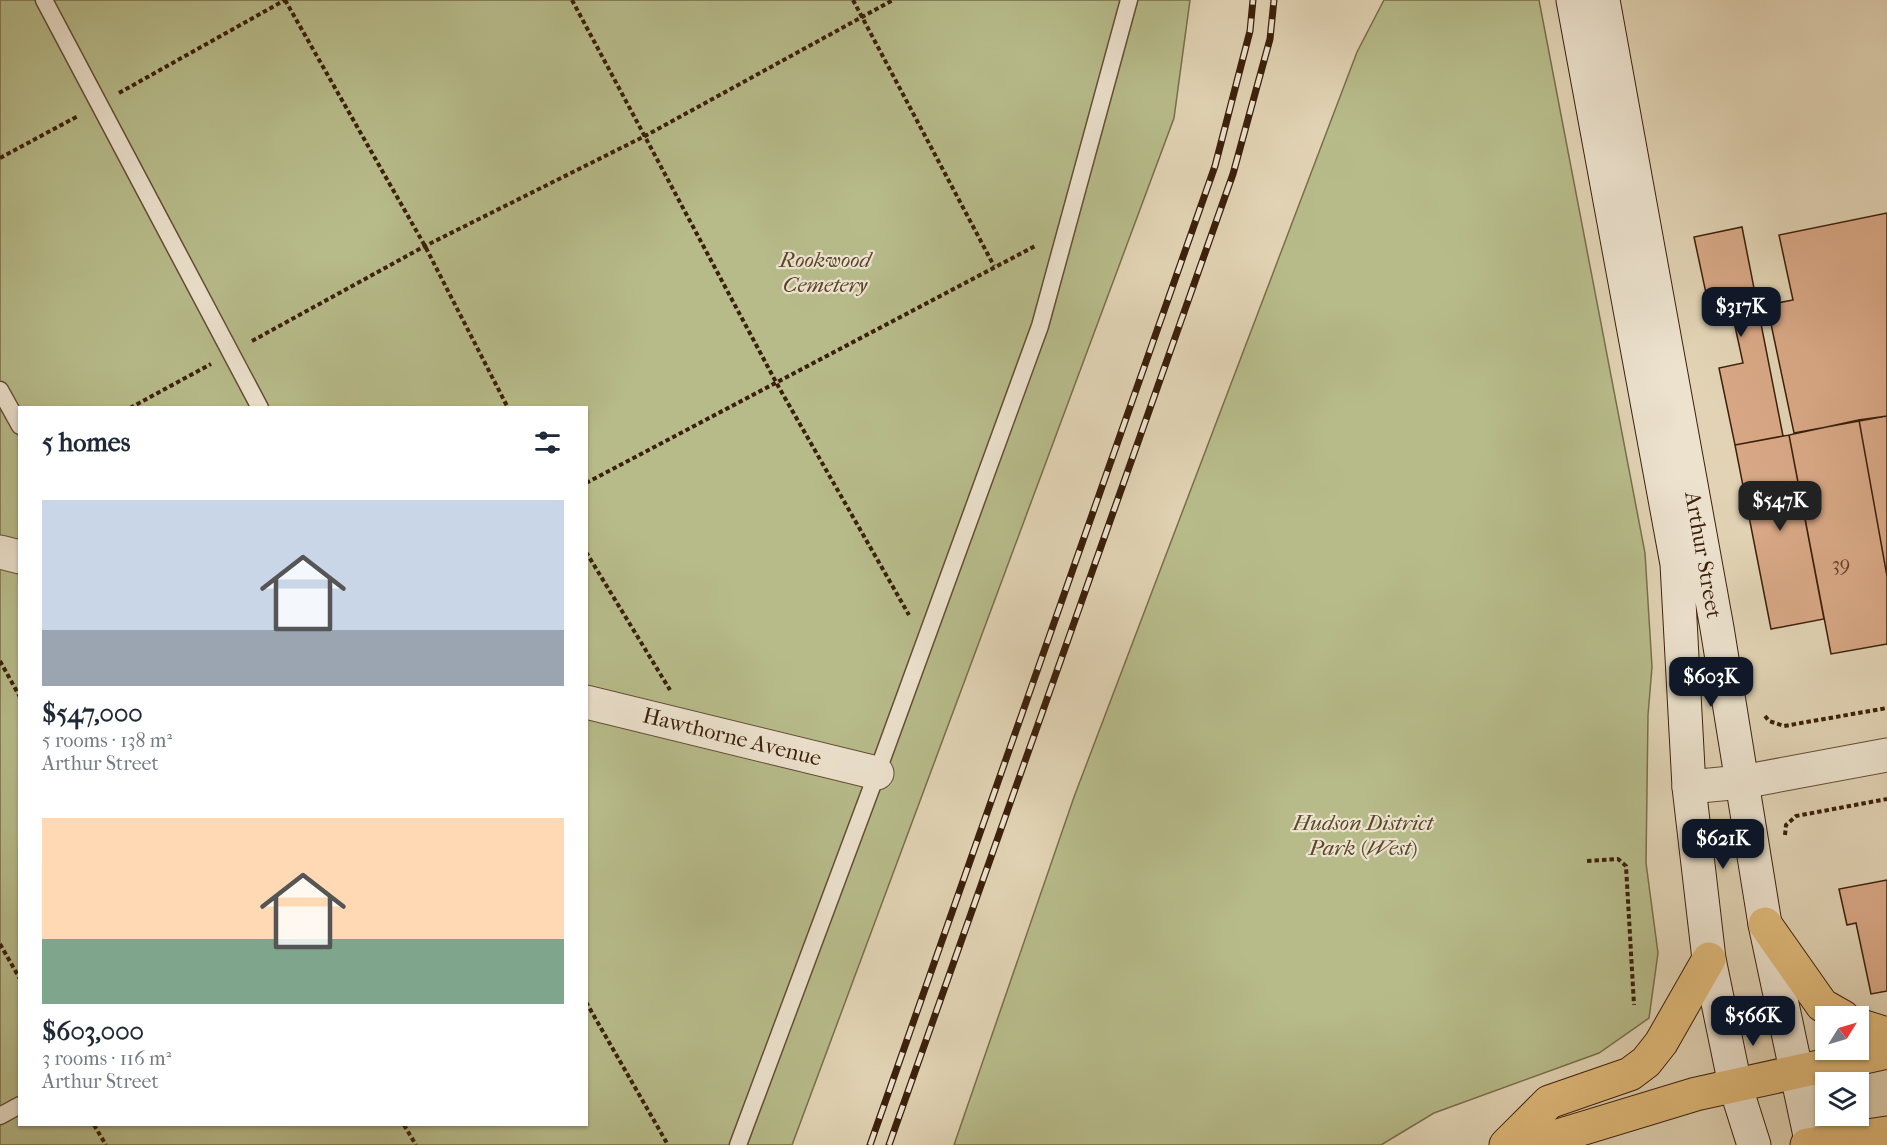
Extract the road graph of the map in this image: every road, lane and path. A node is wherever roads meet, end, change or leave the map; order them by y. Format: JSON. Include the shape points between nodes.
{"nodes":[{"id":1,"x":44,"y":0,"type":"edge"},
{"id":2,"x":285,"y":0,"type":"edge"},
{"id":3,"x":572,"y":0,"type":"edge"},
{"id":4,"x":853,"y":0,"type":"edge"},
{"id":5,"x":893,"y":0,"type":"edge"},
{"id":6,"x":1129,"y":0,"type":"edge"},
{"id":7,"x":1573,"y":0,"type":"edge"},
{"id":8,"x":1603,"y":0,"type":"edge"},
{"id":9,"x":862,"y":17,"type":"junction"},
{"id":10,"x":100,"y":104,"type":"junction"},
{"id":11,"x":645,"y":135,"type":"junction"},
{"id":12,"x":0,"y":158,"type":"edge"},
{"id":13,"x":1067,"y":230,"type":"junction"},
{"id":14,"x":425,"y":246,"type":"junction"},
{"id":15,"x":994,"y":266,"type":"junction"},
{"id":16,"x":231,"y":353,"type":"junction"},
{"id":17,"x":777,"y":384,"type":"junction"},
{"id":18,"x":0,"y":390,"type":"edge"},
{"id":19,"x":134,"y":406,"type":"edge"},
{"id":20,"x":259,"y":406,"type":"edge"},
{"id":21,"x":507,"y":406,"type":"edge"},
{"id":22,"x":18,"y":422,"type":"edge"},
{"id":23,"x":588,"y":482,"type":"edge"},
{"id":24,"x":0,"y":552,"type":"edge"},
{"id":25,"x":588,"y":555,"type":"edge"},
{"id":26,"x":18,"y":556,"type":"edge"},
{"id":27,"x":925,"y":641,"type":"junction"},
{"id":28,"x":0,"y":660,"type":"edge"},
{"id":29,"x":18,"y":693,"type":"edge"},
{"id":30,"x":588,"y":702,"type":"edge"},
{"id":31,"x":1887,"y":708,"type":"edge"},
{"id":32,"x":1764,"y":714,"type":"dead end"},
{"id":33,"x":693,"y":728,"type":"junction"},
{"id":34,"x":1887,"y":755,"type":"edge"},
{"id":35,"x":877,"y":773,"type":"junction"},
{"id":36,"x":1742,"y":782,"type":"junction"},
{"id":37,"x":1689,"y":787,"type":"junction"},
{"id":38,"x":1887,"y":799,"type":"edge"},
{"id":39,"x":1784,"y":844,"type":"dead end"},
{"id":40,"x":1587,"y":861,"type":"dead end"},
{"id":41,"x":1765,"y":924,"type":"junction"},
{"id":42,"x":0,"y":944,"type":"edge"},
{"id":43,"x":1709,"y":959,"type":"junction"},
{"id":44,"x":18,"y":976,"type":"edge"},
{"id":45,"x":588,"y":1005,"type":"edge"},
{"id":46,"x":1634,"y":1005,"type":"dead end"},
{"id":47,"x":1824,"y":1006,"type":"edge"},
{"id":48,"x":1869,"y":1028,"type":"edge"},
{"id":49,"x":1887,"y":1034,"type":"edge"},
{"id":50,"x":1887,"y":1052,"type":"edge"},
{"id":51,"x":1796,"y":1070,"type":"junction"},
{"id":52,"x":1735,"y":1085,"type":"junction"},
{"id":53,"x":18,"y":1106,"type":"edge"},
{"id":54,"x":0,"y":1116,"type":"edge"},
{"id":55,"x":95,"y":1126,"type":"edge"},
{"id":56,"x":405,"y":1126,"type":"edge"},
{"id":57,"x":1887,"y":1133,"type":"edge"},
{"id":58,"x":106,"y":1145,"type":"edge"},
{"id":59,"x":416,"y":1145,"type":"edge"},
{"id":60,"x":668,"y":1145,"type":"edge"},
{"id":61,"x":738,"y":1145,"type":"edge"},
{"id":62,"x":1506,"y":1145,"type":"edge"},
{"id":63,"x":1528,"y":1145,"type":"edge"},
{"id":64,"x":1754,"y":1145,"type":"edge"},
{"id":65,"x":1810,"y":1145,"type":"edge"}],
"edges":[{"from":1,"to":10,"type":"lane"},
{"from":2,"to":10,"type":"path"},
{"from":2,"to":14,"type":"path"},
{"from":3,"to":11,"type":"path"},
{"from":4,"to":9,"type":"path"},
{"from":5,"to":9,"type":"path"},
{"from":6,"to":13,"type":"lane"},
{"from":7,"to":37,"type":"main road","name":"Arthur Street","via":[[1677,564]]},
{"from":8,"to":36,"type":"main road","name":"Arthur Street"},
{"from":9,"to":11,"type":"path"},
{"from":9,"to":15,"type":"path"},
{"from":10,"to":12,"type":"path"},
{"from":10,"to":16,"type":"lane"},
{"from":11,"to":14,"type":"path"},
{"from":11,"to":17,"type":"path"},
{"from":13,"to":15,"type":"path"},
{"from":13,"to":27,"type":"lane","via":[[1040,326]]},
{"from":14,"to":16,"type":"path"},
{"from":14,"to":21,"type":"path"},
{"from":15,"to":17,"type":"path"},
{"from":16,"to":19,"type":"path"},
{"from":16,"to":20,"type":"lane"},
{"from":17,"to":23,"type":"path"},
{"from":17,"to":27,"type":"path"},
{"from":18,"to":22,"type":"lane"},
{"from":24,"to":26,"type":"main road"},
{"from":25,"to":33,"type":"path"},
{"from":27,"to":35,"type":"lane"},
{"from":28,"to":29,"type":"path"},
{"from":30,"to":33,"type":"main road","name":"Hawthorne Avenue"},
{"from":31,"to":32,"type":"path","via":[[1784,726],[1769,722]]},
{"from":33,"to":35,"type":"main road","name":"Hawthorne Avenue"},
{"from":34,"to":36,"type":"main road"},
{"from":35,"to":61,"type":"lane"},
{"from":36,"to":37,"type":"main road"},
{"from":36,"to":41,"type":"main road","name":"Arthur Street"},
{"from":37,"to":43,"type":"main road","name":"Arthur Street"},
{"from":38,"to":39,"type":"path","via":[[1796,816],[1786,825]]},
{"from":40,"to":46,"type":"path","via":[[1618,859],[1626,866]]},
{"from":41,"to":47,"type":"highway"},
{"from":41,"to":51,"type":"main road","name":"Arthur Street"},
{"from":42,"to":44,"type":"path"},
{"from":43,"to":52,"type":"main road","name":"Arthur Street"},
{"from":43,"to":62,"type":"highway","via":[[1646,1062],[1630,1074],[1549,1102]]},
{"from":45,"to":60,"type":"path"},
{"from":48,"to":49,"type":"highway"},
{"from":50,"to":51,"type":"highway"},
{"from":51,"to":52,"type":"highway"},
{"from":51,"to":65,"type":"main road","name":"Arthur Street"},
{"from":52,"to":63,"type":"highway"},
{"from":52,"to":64,"type":"main road","name":"Arthur Street"},
{"from":53,"to":54,"type":"lane"},
{"from":55,"to":58,"type":"path"},
{"from":56,"to":59,"type":"path"},
{"from":57,"to":65,"type":"highway"}]}
